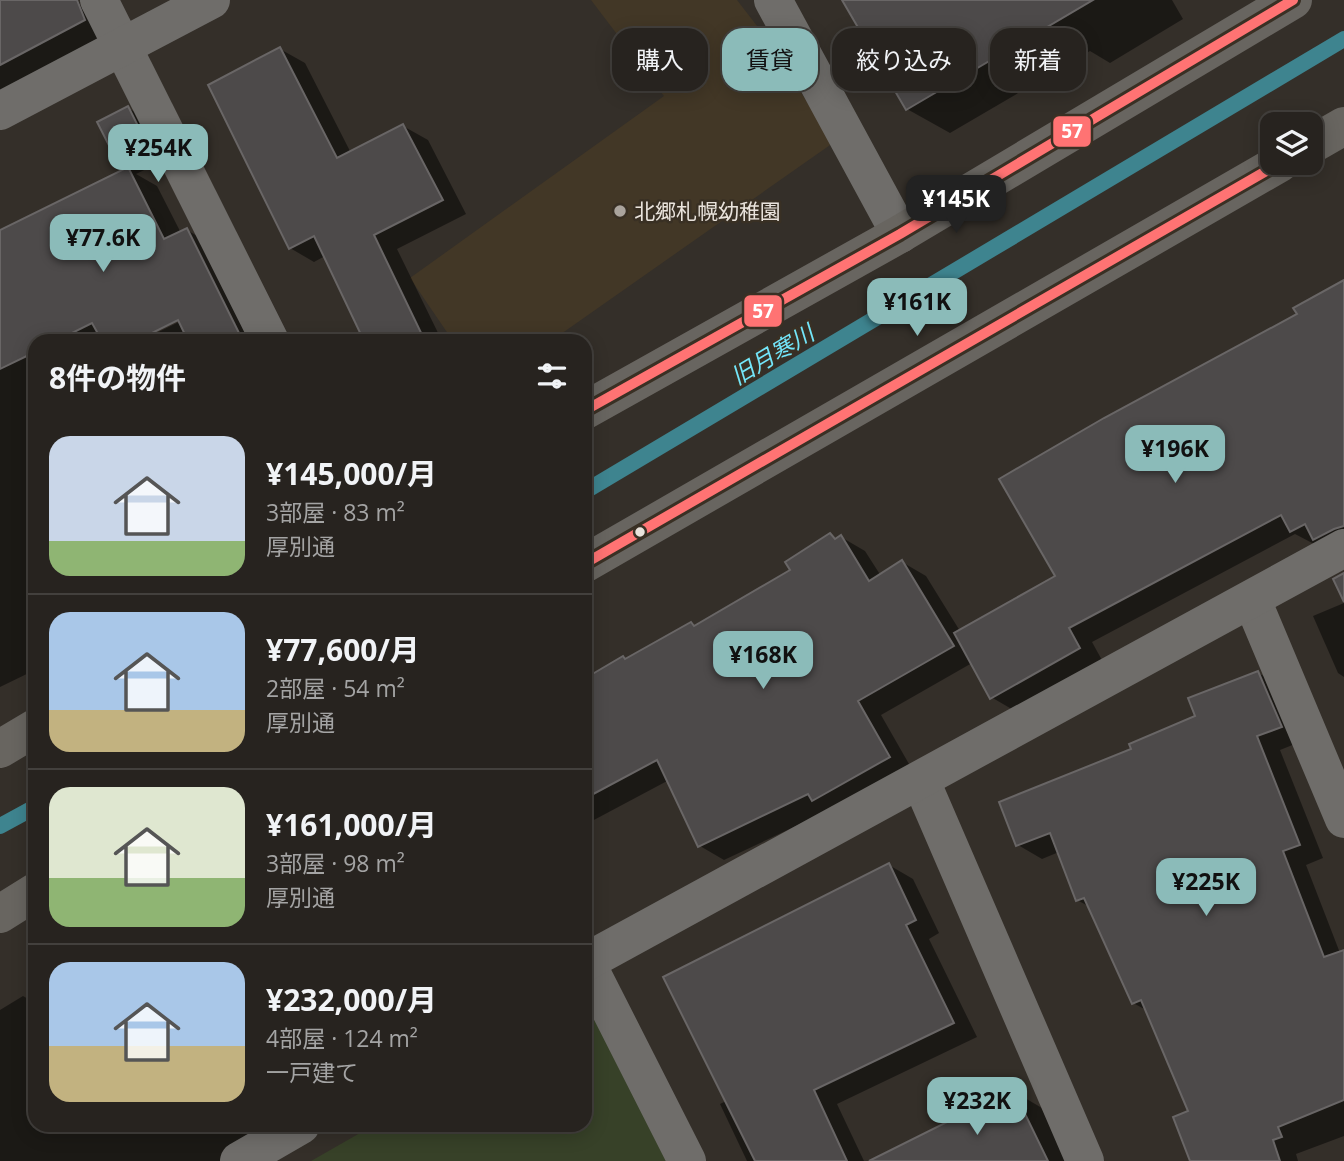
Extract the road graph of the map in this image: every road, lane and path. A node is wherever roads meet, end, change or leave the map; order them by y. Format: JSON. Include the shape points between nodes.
{"nodes":[{"id":1,"x":99,"y":0,"type":"edge"},
{"id":2,"x":211,"y":0,"type":"edge"},
{"id":3,"x":773,"y":0,"type":"edge"},
{"id":4,"x":1293,"y":0,"type":"edge"},
{"id":5,"x":124,"y":47,"type":"junction"},
{"id":6,"x":0,"y":111,"type":"edge"},
{"id":7,"x":1344,"y":126,"type":"edge"},
{"id":8,"x":1323,"y":138,"type":"edge"},
{"id":9,"x":1260,"y":175,"type":"edge"},
{"id":10,"x":900,"y":234,"type":"junction"},
{"id":11,"x":267,"y":334,"type":"edge"},
{"id":12,"x":592,"y":407,"type":"edge"},
{"id":13,"x":1344,"y":548,"type":"edge"},
{"id":14,"x":592,"y":559,"type":"edge"},
{"id":15,"x":1252,"y":600,"type":"junction"},
{"id":16,"x":28,"y":732,"type":"edge"},
{"id":17,"x":0,"y":749,"type":"edge"},
{"id":18,"x":921,"y":781,"type":"junction"},
{"id":19,"x":1344,"y":819,"type":"edge"},
{"id":20,"x":28,"y":896,"type":"edge"},
{"id":21,"x":0,"y":914,"type":"edge"},
{"id":22,"x":592,"y":957,"type":"edge"},
{"id":23,"x":592,"y":975,"type":"edge"},
{"id":24,"x":289,"y":1132,"type":"edge"},
{"id":25,"x":239,"y":1161,"type":"edge"},
{"id":26,"x":687,"y":1161,"type":"edge"},
{"id":27,"x":1085,"y":1161,"type":"edge"}],
"edges":[{"from":1,"to":5,"type":"street"},
{"from":2,"to":5,"type":"street"},
{"from":3,"to":10,"type":"street"},
{"from":4,"to":10,"type":"street"},
{"from":5,"to":6,"type":"street"},
{"from":5,"to":11,"type":"street"},
{"from":7,"to":8,"type":"street"},
{"from":9,"to":14,"type":"street"},
{"from":10,"to":12,"type":"street"},
{"from":13,"to":15,"type":"street"},
{"from":15,"to":18,"type":"street"},
{"from":15,"to":19,"type":"street"},
{"from":16,"to":17,"type":"street"},
{"from":18,"to":22,"type":"street"},
{"from":18,"to":27,"type":"street"},
{"from":20,"to":21,"type":"street"},
{"from":23,"to":26,"type":"street"},
{"from":24,"to":25,"type":"street"}]}
